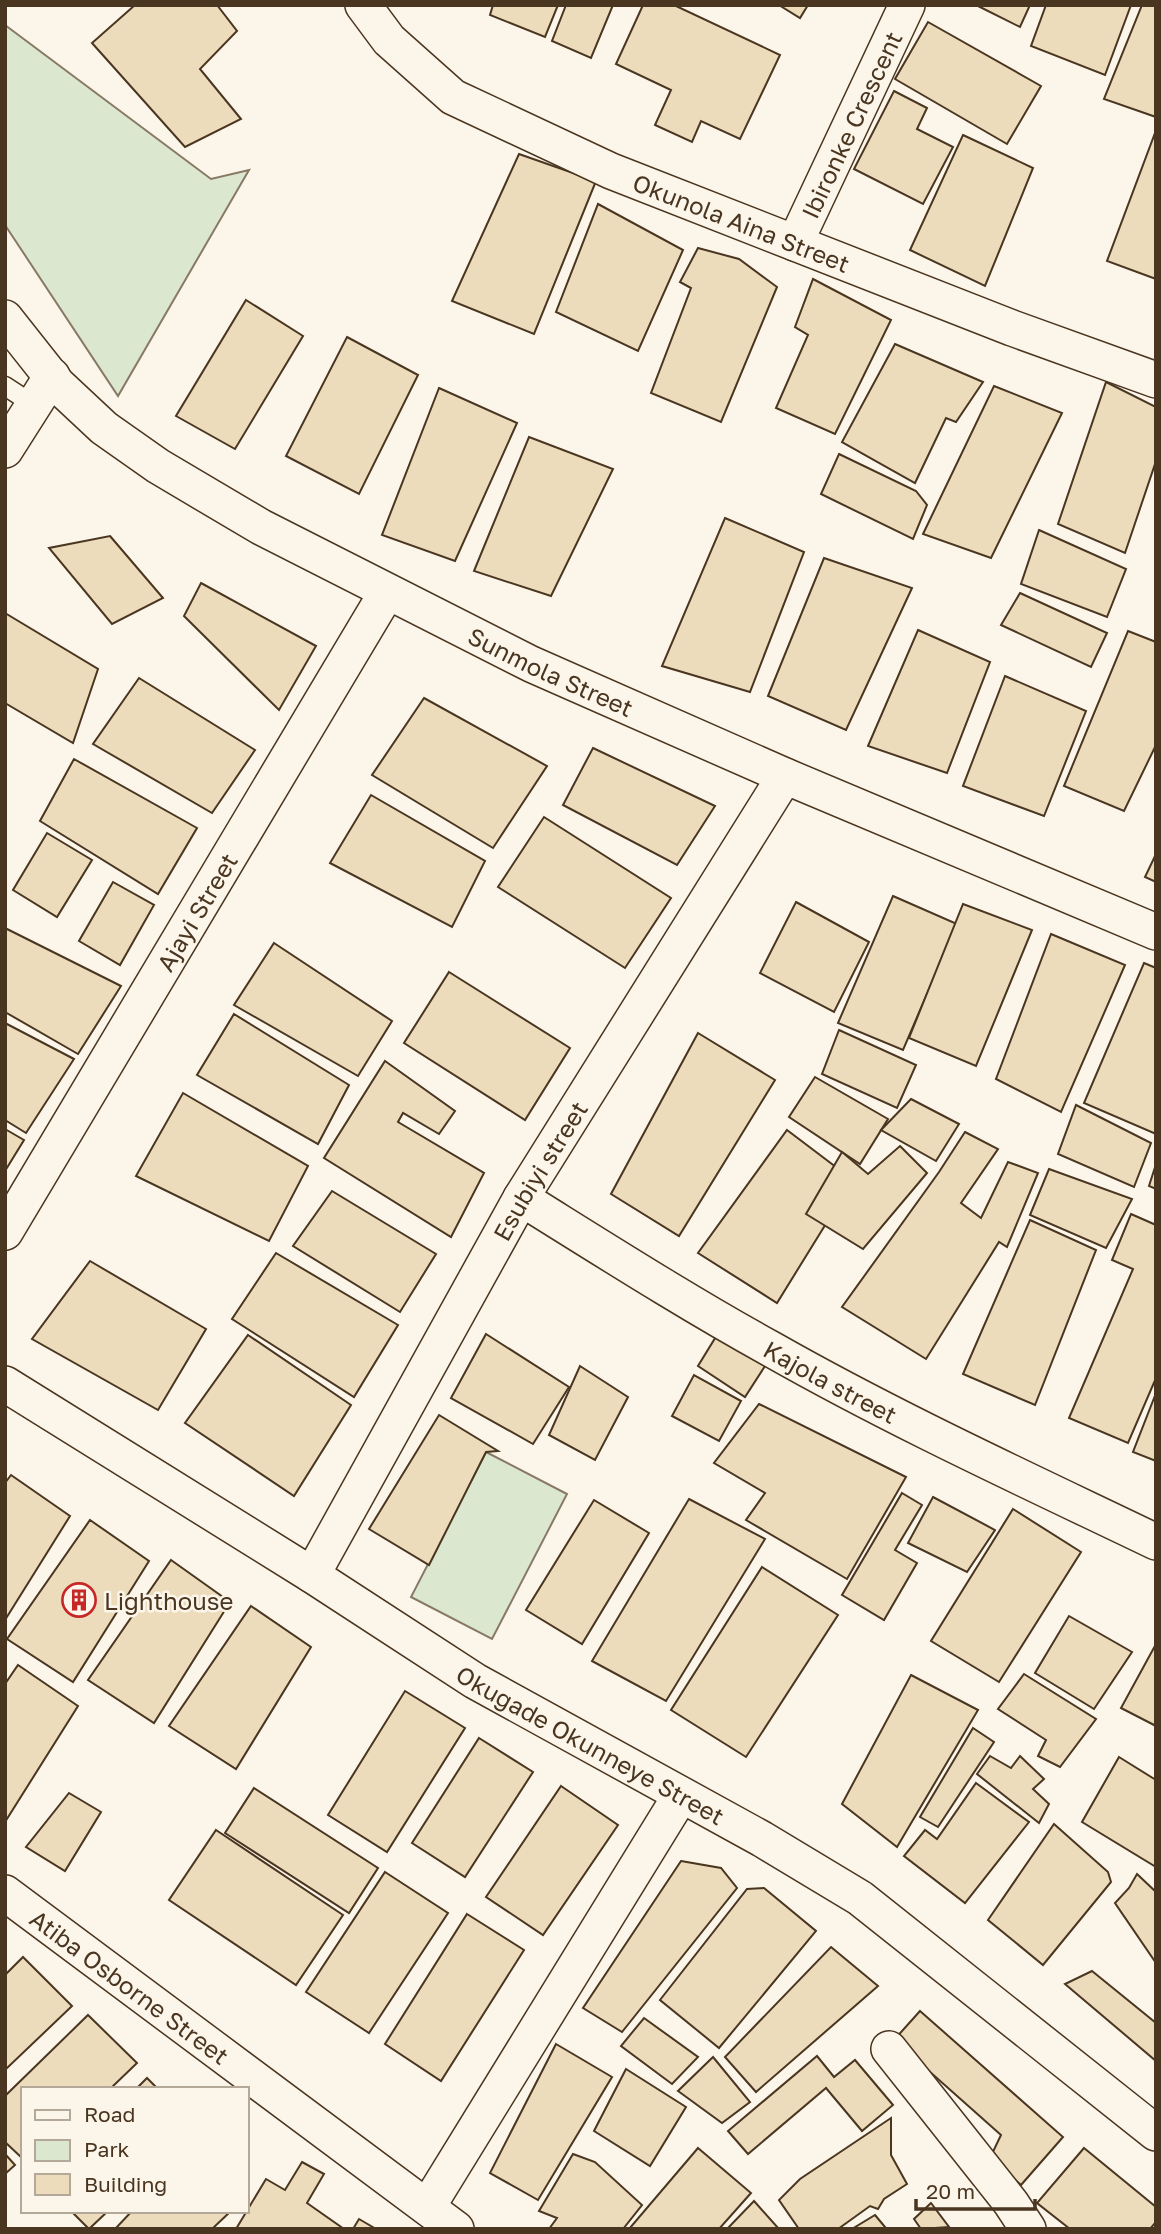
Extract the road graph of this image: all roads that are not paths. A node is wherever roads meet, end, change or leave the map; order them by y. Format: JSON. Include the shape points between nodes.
{"nodes":[{"id":1,"x":363,"y":5,"type":"edge"},
{"id":2,"x":907,"y":5,"type":"edge"},
{"id":3,"x":795,"y":243,"type":"junction"},
{"id":4,"x":5,"y":318,"type":"edge"},
{"id":5,"x":1156,"y":380,"type":"edge"},
{"id":6,"x":5,"y":386,"type":"edge"},
{"id":7,"x":43,"y":391,"type":"junction"},
{"id":8,"x":5,"y":450,"type":"edge"},
{"id":9,"x":387,"y":592,"type":"junction"},
{"id":10,"x":785,"y":776,"type":"junction"},
{"id":11,"x":1156,"y":932,"type":"edge"},
{"id":12,"x":521,"y":1198,"type":"junction"},
{"id":13,"x":5,"y":1231,"type":"edge"},
{"id":14,"x":5,"y":1384,"type":"edge"},
{"id":15,"x":1156,"y":1542,"type":"edge"},
{"id":16,"x":312,"y":1575,"type":"junction"},
{"id":17,"x":681,"y":1795,"type":"junction"},
{"id":18,"x":5,"y":1893,"type":"edge"},
{"id":19,"x":889,"y":2049,"type":"dead end"},
{"id":20,"x":1156,"y":2133,"type":"edge"},
{"id":21,"x":428,"y":2206,"type":"junction"},
{"id":22,"x":456,"y":2229,"type":"edge"},
{"id":23,"x":1028,"y":2229,"type":"edge"}],
"edges":[{"from":1,"to":3,"type":"street","name":"Okunola Aina Street","via":[[389,40],[453,97],[611,171]]},
{"from":2,"to":3,"type":"street","name":"Ibironke Crescent"},
{"from":3,"to":5,"type":"street","name":"Okunola Aina Street"},
{"from":4,"to":7,"type":"street","name":"Sunmola Street"},
{"from":6,"to":7,"type":"lane"},
{"from":7,"to":8,"type":"street"},
{"from":7,"to":9,"type":"street","name":"Sunmola Street","via":[[261,527]]},
{"from":9,"to":10,"type":"street","name":"Sunmola Street","via":[[531,664]]},
{"from":9,"to":13,"type":"street","name":"Ajayi Street"},
{"from":10,"to":11,"type":"street","name":"Sunmola Street"},
{"from":10,"to":12,"type":"street","name":"Esubiyi street"},
{"from":12,"to":15,"type":"street","name":"Kajola street","via":[[772,1350],[952,1444]]},
{"from":12,"to":16,"type":"street","name":"Esubiyi street"},
{"from":14,"to":16,"type":"street","name":"Okugade Okunneye Street"},
{"from":16,"to":17,"type":"street","name":"Okugade Okunneye Street","via":[[475,1681]]},
{"from":17,"to":20,"type":"street","name":"Okugade Okunneye Street","via":[[860,1898]]},
{"from":17,"to":21,"type":"street"},
{"from":18,"to":21,"type":"street","name":"Atiba Osborne Street"},
{"from":19,"to":23,"type":"street"},
{"from":21,"to":22,"type":"street","name":"Atiba Osborne Street"}]}
